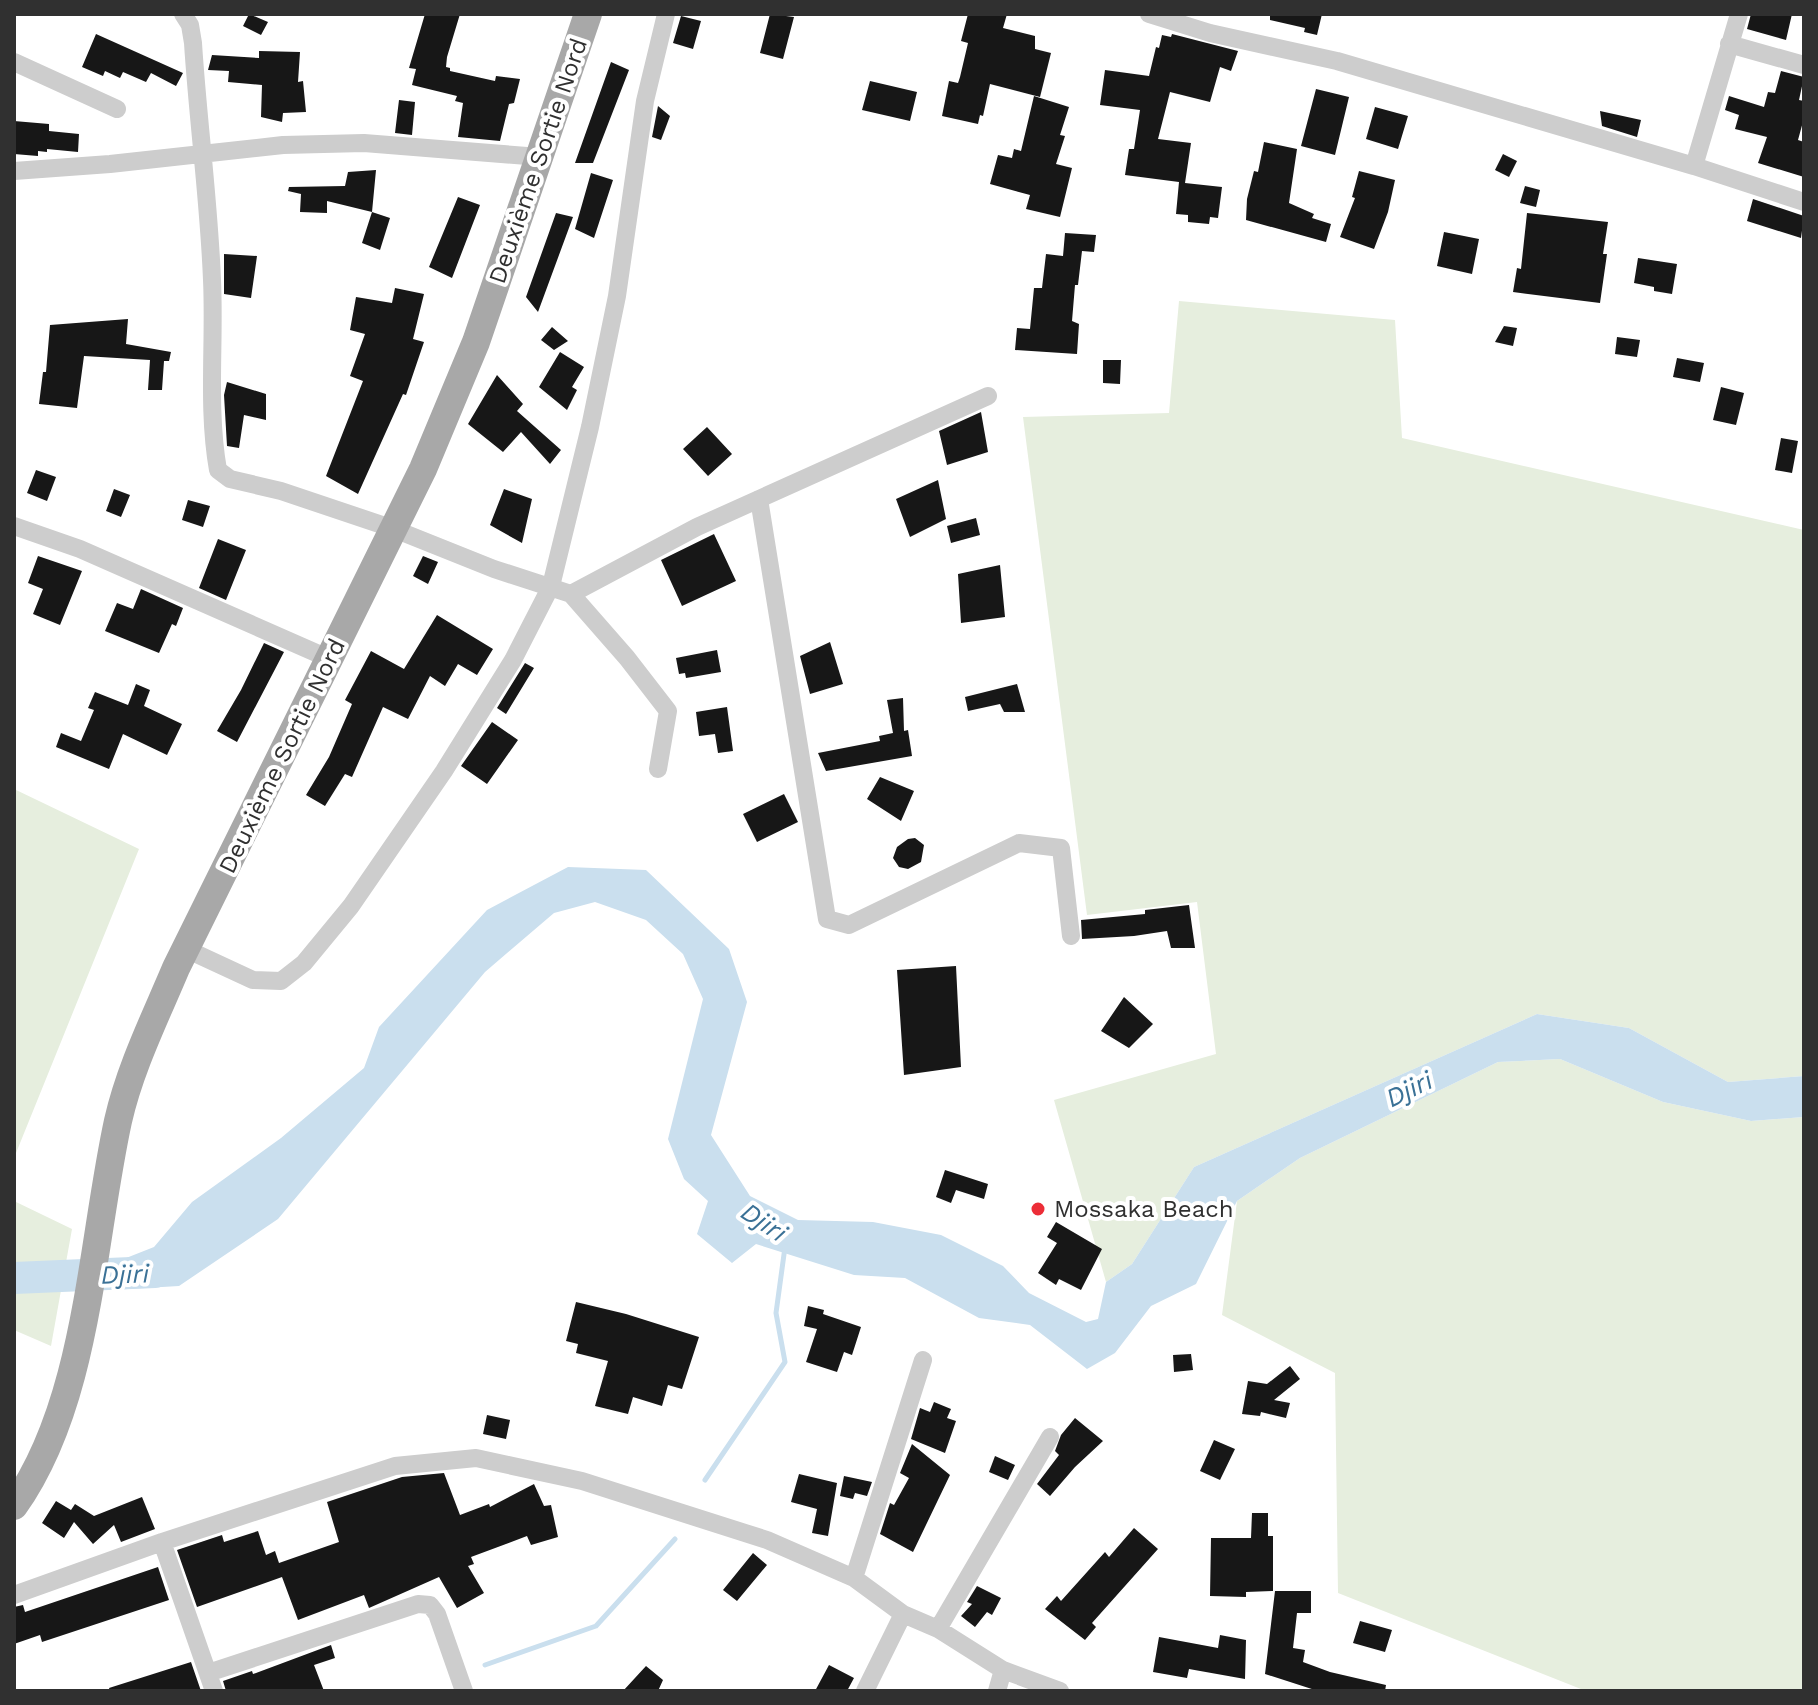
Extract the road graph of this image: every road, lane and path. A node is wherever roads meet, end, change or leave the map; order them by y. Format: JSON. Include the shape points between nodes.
{"nodes":[{"id":1,"x":183,"y":14,"type":"edge"},
{"id":2,"x":588,"y":14,"type":"edge"},
{"id":3,"x":666,"y":14,"type":"edge"},
{"id":4,"x":1149,"y":14,"type":"edge"},
{"id":5,"x":1739,"y":14,"type":"edge"},
{"id":6,"x":1729,"y":44,"type":"junction"},
{"id":7,"x":14,"y":62,"type":"edge"},
{"id":8,"x":1804,"y":65,"type":"edge"},
{"id":9,"x":117,"y":109,"type":"dead end"},
{"id":10,"x":203,"y":154,"type":"junction"},
{"id":11,"x":540,"y":157,"type":"junction"},
{"id":12,"x":1694,"y":166,"type":"junction"},
{"id":13,"x":14,"y":171,"type":"edge"},
{"id":14,"x":1804,"y":202,"type":"edge"},
{"id":15,"x":988,"y":396,"type":"dead end"},
{"id":16,"x":759,"y":499,"type":"junction"},
{"id":17,"x":14,"y":526,"type":"edge"},
{"id":18,"x":394,"y":529,"type":"junction"},
{"id":19,"x":551,"y":586,"type":"junction"},
{"id":20,"x":571,"y":594,"type":"junction"},
{"id":21,"x":330,"y":659,"type":"junction"},
{"id":22,"x":658,"y":769,"type":"dead end"},
{"id":23,"x":1071,"y":936,"type":"dead end"},
{"id":24,"x":186,"y":949,"type":"junction"},
{"id":25,"x":923,"y":1360,"type":"dead end"},
{"id":26,"x":1050,"y":1437,"type":"dead end"},
{"id":27,"x":14,"y":1506,"type":"edge"},
{"id":28,"x":162,"y":1542,"type":"junction"},
{"id":29,"x":854,"y":1578,"type":"junction"},
{"id":30,"x":14,"y":1595,"type":"edge"},
{"id":31,"x":903,"y":1614,"type":"junction"},
{"id":32,"x":938,"y":1629,"type":"junction"},
{"id":33,"x":1003,"y":1670,"type":"junction"},
{"id":34,"x":211,"y":1682,"type":"edge"},
{"id":35,"x":464,"y":1691,"type":"edge"},
{"id":36,"x":865,"y":1691,"type":"edge"},
{"id":37,"x":997,"y":1691,"type":"edge"},
{"id":38,"x":1060,"y":1691,"type":"edge"}],
"edges":[{"from":1,"to":10,"type":"street","via":[[193,43]]},
{"from":2,"to":11,"type":"main road","name":"Deuxième Sortie Nord"},
{"from":3,"to":19,"type":"street","via":[[645,101],[617,296]]},
{"from":4,"to":12,"type":"street","via":[[1337,61]]},
{"from":5,"to":6,"type":"street"},
{"from":6,"to":8,"type":"street"},
{"from":6,"to":12,"type":"street"},
{"from":7,"to":9,"type":"street"},
{"from":10,"to":11,"type":"street","via":[[364,143]]},
{"from":10,"to":13,"type":"street"},
{"from":10,"to":18,"type":"street","via":[[218,470],[230,479]]},
{"from":11,"to":18,"type":"main road","name":"Deuxième Sortie Nord","via":[[476,342]]},
{"from":12,"to":14,"type":"street"},
{"from":15,"to":16,"type":"street"},
{"from":16,"to":20,"type":"street"},
{"from":16,"to":23,"type":"street","via":[[827,919],[849,925],[1019,843],[1061,848]]},
{"from":17,"to":21,"type":"street","via":[[80,549]]},
{"from":18,"to":19,"type":"street"},
{"from":18,"to":21,"type":"main road","name":"Deuxième Sortie Nord"},
{"from":19,"to":20,"type":"street"},
{"from":19,"to":24,"type":"street","via":[[513,660],[444,771],[351,906],[304,963],[281,981],[253,980]]},
{"from":20,"to":22,"type":"street","via":[[668,711]]},
{"from":21,"to":24,"type":"main road","name":"Deuxième Sortie Nord"},
{"from":24,"to":27,"type":"main road","name":"Deuxième Sortie Nord","via":[[127,1089],[59,1422],[32,1481]]},
{"from":25,"to":29,"type":"street"},
{"from":26,"to":32,"type":"street"},
{"from":28,"to":29,"type":"street","via":[[395,1466],[476,1458],[582,1481],[683,1512],[767,1540]]},
{"from":28,"to":30,"type":"street"},
{"from":28,"to":34,"type":"street"},
{"from":29,"to":31,"type":"street"},
{"from":31,"to":32,"type":"street"},
{"from":31,"to":36,"type":"street"},
{"from":32,"to":33,"type":"street"},
{"from":33,"to":37,"type":"street"},
{"from":33,"to":38,"type":"street"},
{"from":34,"to":35,"type":"street","via":[[418,1604],[430,1605],[437,1614]]}]}
